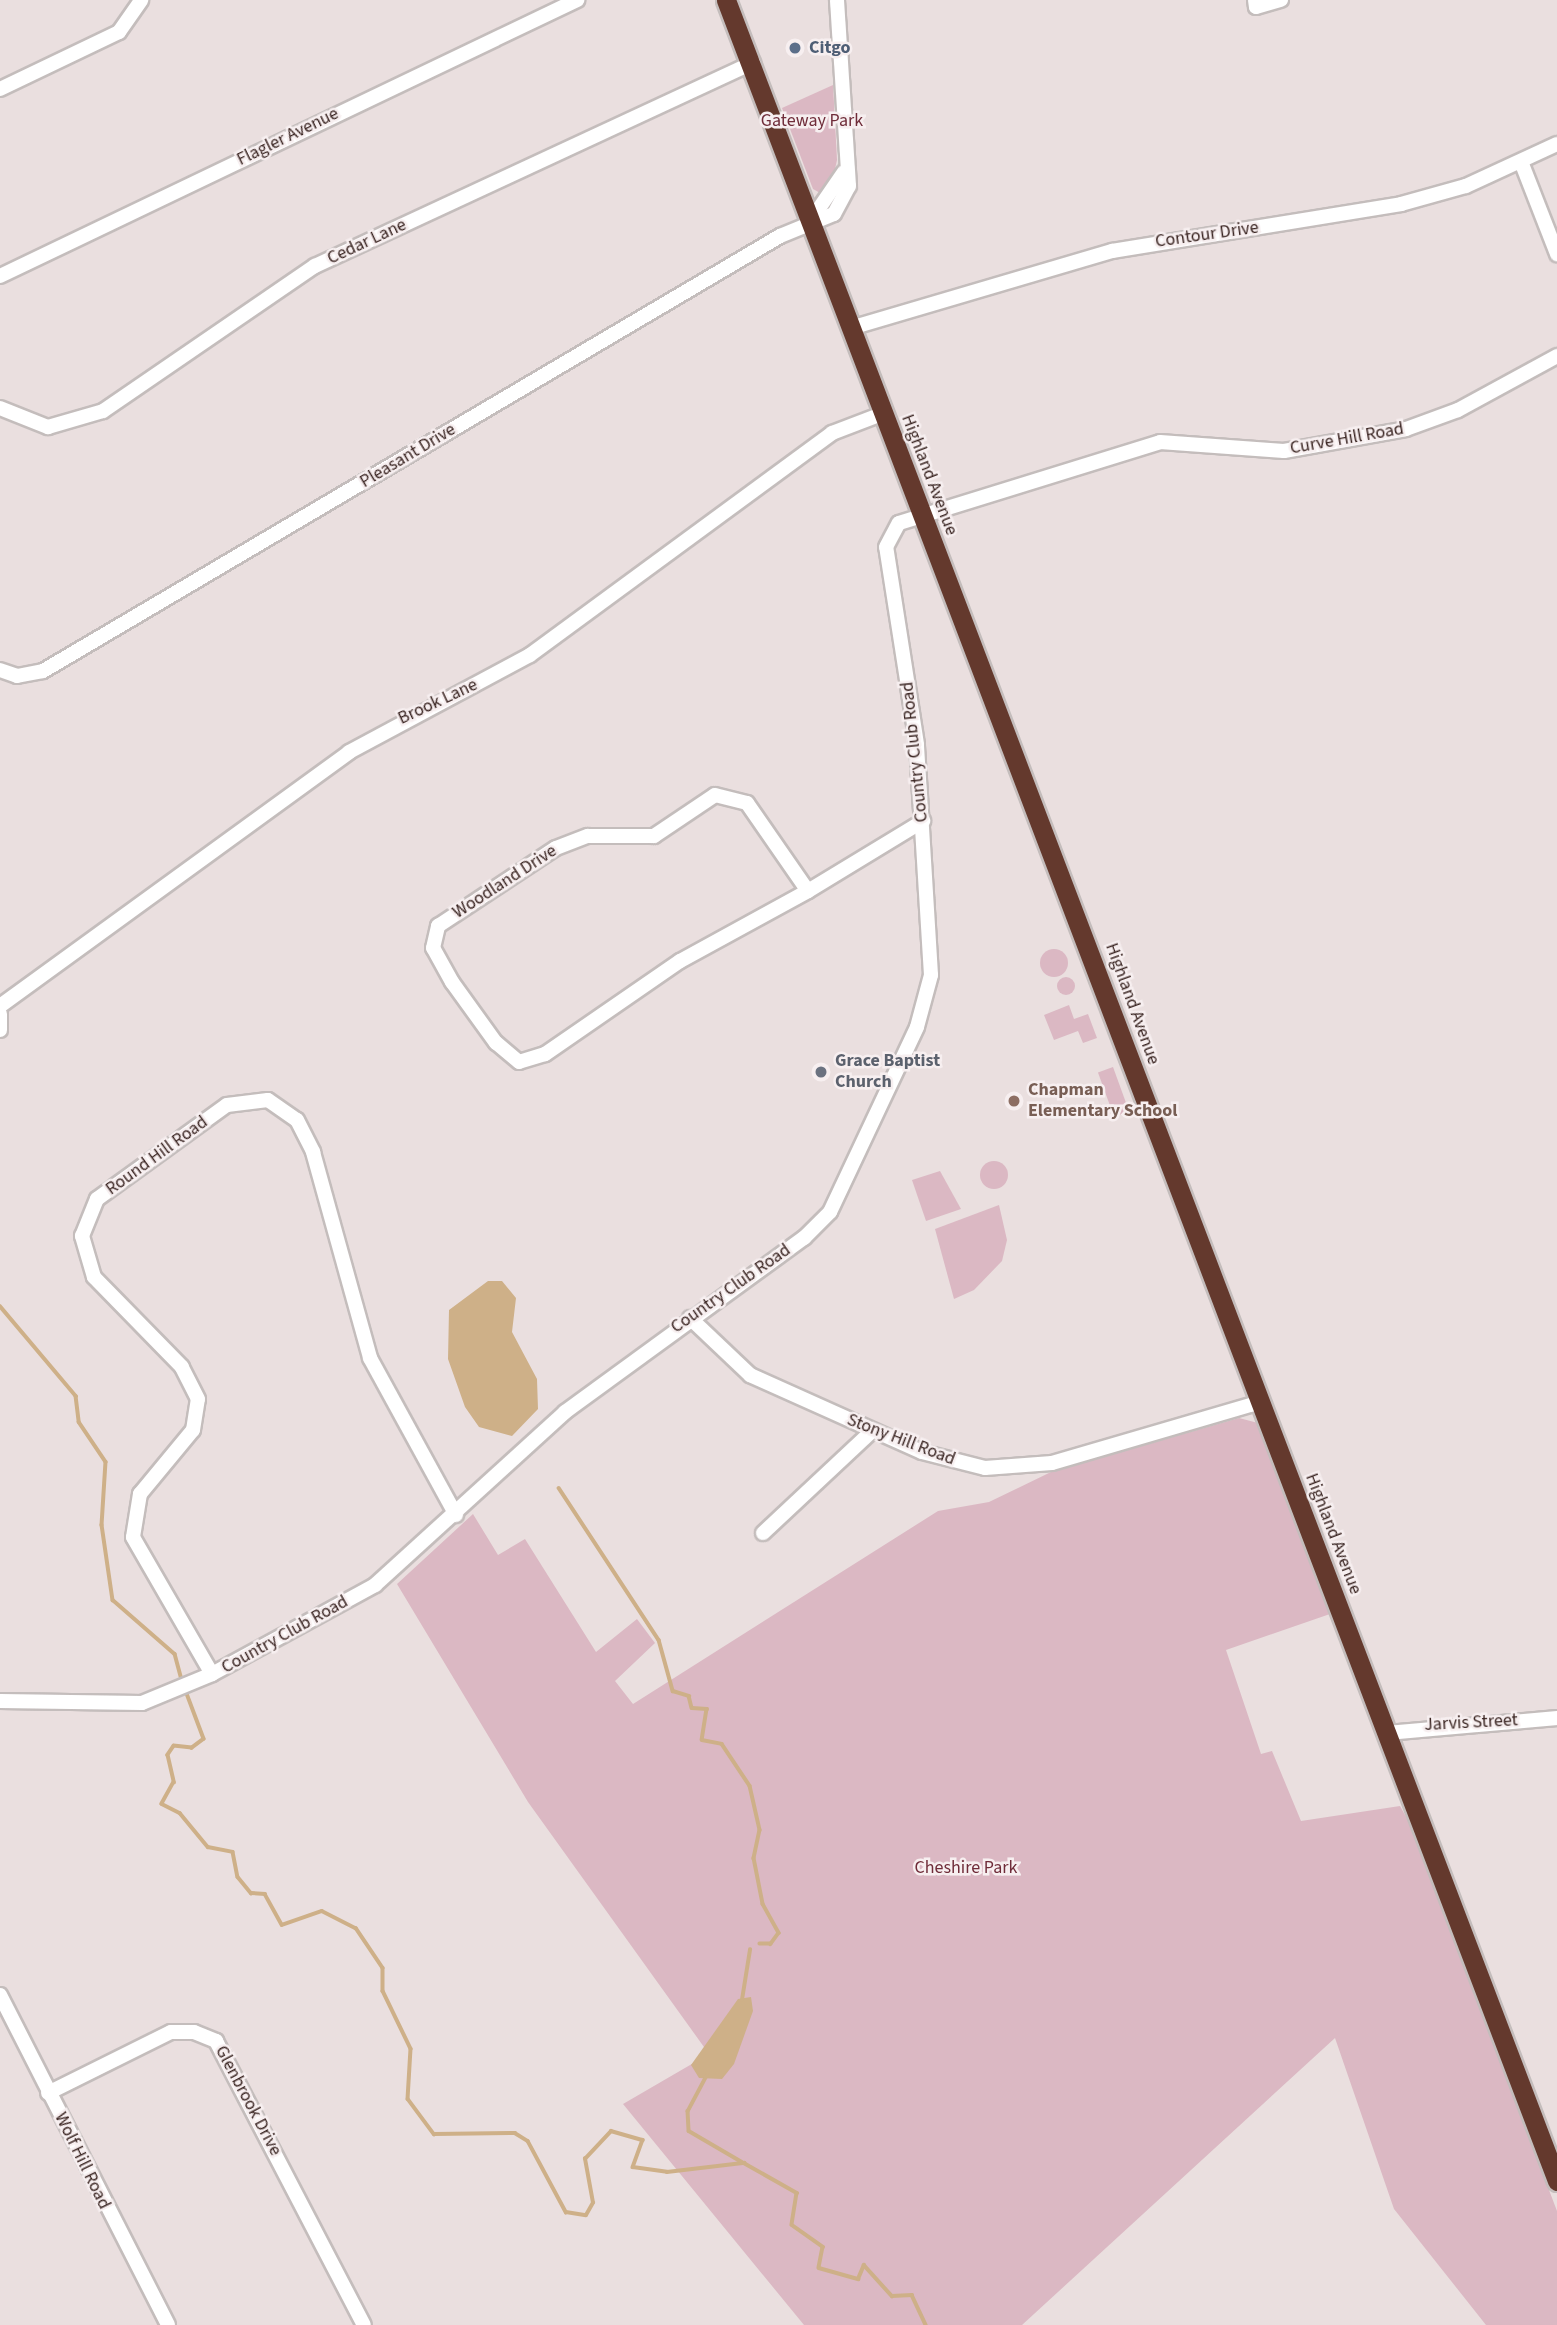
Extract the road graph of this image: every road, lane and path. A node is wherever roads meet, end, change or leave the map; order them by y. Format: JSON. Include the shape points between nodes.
{"nodes":[{"id":1,"x":141,"y":0,"type":"edge"},
{"id":2,"x":578,"y":0,"type":"edge"},
{"id":3,"x":726,"y":0,"type":"edge"},
{"id":4,"x":837,"y":0,"type":"edge"},
{"id":5,"x":1255,"y":0,"type":"edge"},
{"id":6,"x":1281,"y":0,"type":"edge"},
{"id":7,"x":753,"y":63,"type":"junction"},
{"id":8,"x":0,"y":89,"type":"edge"},
{"id":9,"x":1557,"y":144,"type":"edge"},
{"id":10,"x":1522,"y":164,"type":"junction"},
{"id":11,"x":811,"y":220,"type":"junction"},
{"id":12,"x":1557,"y":254,"type":"edge"},
{"id":13,"x":0,"y":276,"type":"edge"},
{"id":14,"x":854,"y":327,"type":"junction"},
{"id":15,"x":1557,"y":356,"type":"edge"},
{"id":16,"x":0,"y":408,"type":"edge"},
{"id":17,"x":884,"y":413,"type":"junction"},
{"id":18,"x":921,"y":513,"type":"junction"},
{"id":19,"x":0,"y":670,"type":"edge"},
{"id":20,"x":923,"y":821,"type":"junction"},
{"id":21,"x":808,"y":891,"type":"junction"},
{"id":22,"x":0,"y":1006,"type":"edge"},
{"id":23,"x":0,"y":1014,"type":"edge"},
{"id":24,"x":0,"y":1030,"type":"edge"},
{"id":25,"x":690,"y":1318,"type":"junction"},
{"id":26,"x":1260,"y":1402,"type":"junction"},
{"id":27,"x":870,"y":1432,"type":"junction"},
{"id":28,"x":456,"y":1515,"type":"junction"},
{"id":29,"x":763,"y":1533,"type":"dead end"},
{"id":30,"x":205,"y":1677,"type":"junction"},
{"id":31,"x":0,"y":1701,"type":"edge"},
{"id":32,"x":1557,"y":1718,"type":"edge"},
{"id":33,"x":1387,"y":1733,"type":"junction"},
{"id":34,"x":0,"y":1995,"type":"edge"},
{"id":35,"x":48,"y":2093,"type":"junction"},
{"id":36,"x":1557,"y":2181,"type":"edge"},
{"id":37,"x":168,"y":2325,"type":"edge"},
{"id":38,"x":364,"y":2325,"type":"edge"}],
"edges":[{"from":1,"to":8,"type":"street","via":[[118,32]]},
{"from":2,"to":13,"type":"street","name":"Flagler Avenue"},
{"from":3,"to":7,"type":"highway","name":"Highland Avenue"},
{"from":4,"to":11,"type":"street","via":[[844,172]]},
{"from":5,"to":6,"type":"street","via":[[1256,7]]},
{"from":7,"to":11,"type":"highway","name":"Highland Avenue"},
{"from":7,"to":16,"type":"street","name":"Cedar Lane","via":[[315,266],[103,411],[48,427]]},
{"from":9,"to":10,"type":"street","name":"Contour Drive"},
{"from":10,"to":12,"type":"street"},
{"from":10,"to":14,"type":"street","name":"Contour Drive","via":[[1466,186],[1334,219],[1112,251]]},
{"from":11,"to":14,"type":"highway","name":"Highland Avenue"},
{"from":11,"to":19,"type":"street","name":"Pleasant Drive","via":[[43,671],[17,676]]},
{"from":14,"to":17,"type":"highway","name":"Highland Avenue"},
{"from":15,"to":18,"type":"street","name":"Curve Hill Road","via":[[1458,410],[1406,429],[1284,451],[1160,442]]},
{"from":17,"to":18,"type":"highway","name":"Highland Avenue"},
{"from":17,"to":22,"type":"street","name":"Brook Lane","via":[[832,433],[530,655],[349,752]]},
{"from":18,"to":20,"type":"street","name":"Country Club Road","via":[[899,523],[886,547],[917,744]]},
{"from":18,"to":26,"type":"highway","name":"Highland Avenue","via":[[1038,807]]},
{"from":20,"to":21,"type":"street","name":"Woodland Drive"},
{"from":20,"to":25,"type":"street","name":"Country Club Road","via":[[932,943],[929,989],[853,1171],[816,1228]]},
{"from":21,"to":21,"type":"street","name":"Woodland Drive","via":[[680,961],[545,1054],[519,1062],[496,1043],[433,948],[438,926],[556,848],[588,835],[654,836],[715,795],[747,803]]},
{"from":23,"to":24,"type":"street"},
{"from":25,"to":27,"type":"street","name":"Stony Hill Road","via":[[750,1375]]},
{"from":25,"to":28,"type":"street","name":"Country Club Road","via":[[556,1419]]},
{"from":26,"to":27,"type":"street","name":"Stony Hill Road","via":[[1018,1469],[947,1461]]},
{"from":26,"to":33,"type":"highway","name":"Highland Avenue"},
{"from":27,"to":29,"type":"street"},
{"from":28,"to":30,"type":"street","name":"Country Club Road","via":[[387,1577]]},
{"from":28,"to":30,"type":"street","name":"Round Hill Road","via":[[370,1358],[313,1152],[297,1119],[268,1100],[227,1105],[97,1199],[82,1236],[94,1277],[182,1367],[198,1399],[193,1430],[140,1494],[133,1537]]},
{"from":30,"to":31,"type":"street","name":"Country Club Road","via":[[173,1692],[114,1707]]},
{"from":32,"to":33,"type":"street","name":"Jarvis Street"},
{"from":33,"to":36,"type":"highway","name":"Highland Avenue"},
{"from":34,"to":35,"type":"street","name":"Wolf Hill Road"},
{"from":35,"to":37,"type":"street","name":"Wolf Hill Road"},
{"from":35,"to":38,"type":"street","name":"Glenbrook Drive","via":[[171,2032],[216,2041]]}]}
